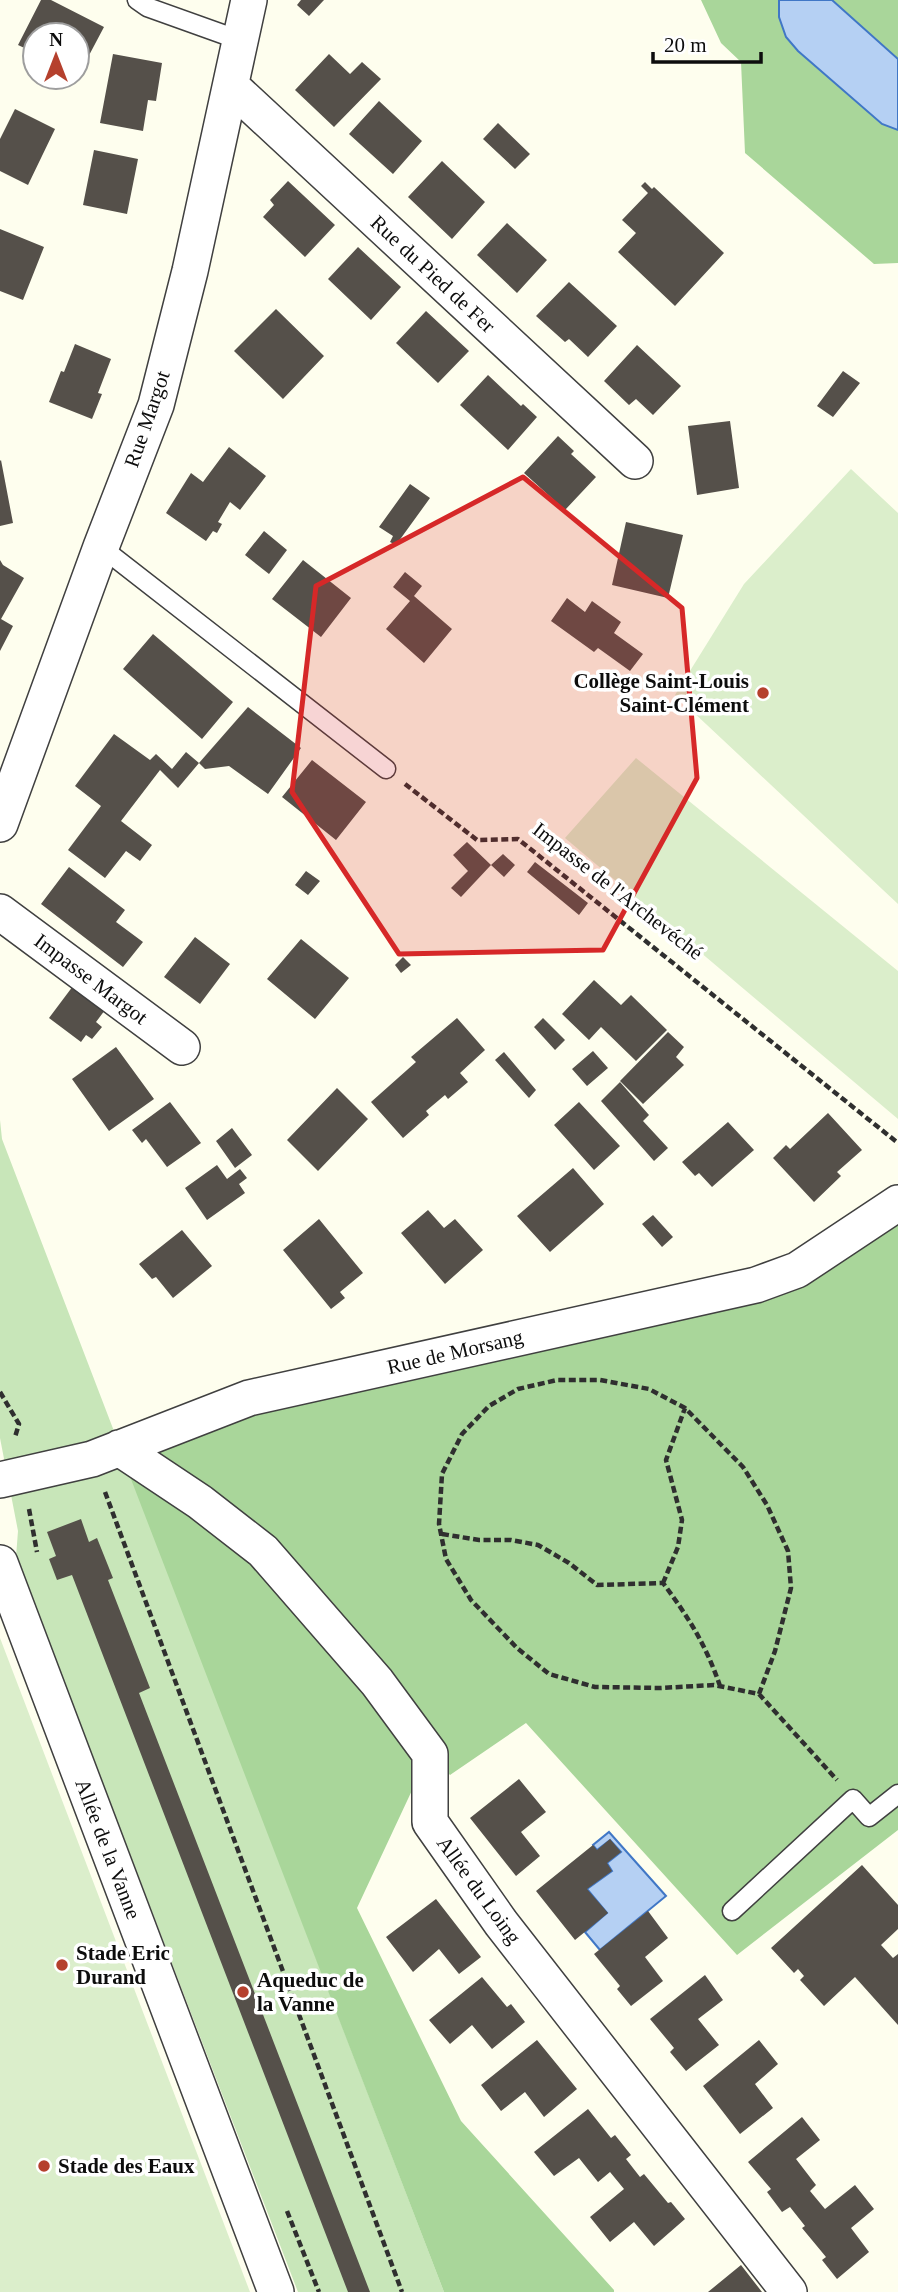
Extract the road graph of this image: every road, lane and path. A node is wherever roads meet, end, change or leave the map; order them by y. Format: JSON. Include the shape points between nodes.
{"nodes":[{"id":1,"x":138,"y":0,"type":"edge"},
{"id":2,"x":249,"y":0,"type":"edge"},
{"id":3,"x":242,"y":41,"type":"junction"},
{"id":4,"x":232,"y":88,"type":"junction"},
{"id":5,"x":635,"y":461,"type":"dead end"},
{"id":6,"x":101,"y":547,"type":"junction"},
{"id":7,"x":386,"y":769,"type":"joint"},
{"id":8,"x":0,"y":824,"type":"edge"},
{"id":9,"x":0,"y":912,"type":"edge"},
{"id":10,"x":182,"y":1047,"type":"dead end"},
{"id":11,"x":898,"y":1143,"type":"edge"},
{"id":12,"x":898,"y":1203,"type":"edge"},
{"id":13,"x":0,"y":1392,"type":"edge"},
{"id":14,"x":685,"y":1408,"type":"junction"},
{"id":15,"x":15,"y":1437,"type":"dead end"},
{"id":16,"x":106,"y":1453,"type":"junction"},
{"id":17,"x":0,"y":1480,"type":"edge"},
{"id":18,"x":441,"y":1534,"type":"junction"},
{"id":19,"x":0,"y":1563,"type":"edge"},
{"id":20,"x":663,"y":1583,"type":"junction"},
{"id":21,"x":720,"y":1686,"type":"junction"},
{"id":22,"x":759,"y":1694,"type":"junction"},
{"id":23,"x":898,"y":1794,"type":"edge"},
{"id":24,"x":853,"y":1799,"type":"junction"},
{"id":25,"x":732,"y":1911,"type":"dead end"},
{"id":26,"x":276,"y":2292,"type":"edge"},
{"id":27,"x":402,"y":2292,"type":"edge"},
{"id":28,"x":789,"y":2292,"type":"edge"}],
"edges":[{"from":1,"to":3,"type":"lane"},
{"from":2,"to":3,"type":"street","name":"Rue Margot"},
{"from":3,"to":4,"type":"street","name":"Rue Margot"},
{"from":4,"to":5,"type":"street","name":"Rue du Pied de Fer"},
{"from":4,"to":6,"type":"street","name":"Rue Margot","via":[[156,405]]},
{"from":6,"to":7,"type":"lane"},
{"from":6,"to":8,"type":"street","name":"Rue Margot"},
{"from":7,"to":11,"type":"path","name":"Impasse de l'Archevéché","via":[[477,840],[518,839]]},
{"from":9,"to":10,"type":"street","name":"Impasse Margot"},
{"from":12,"to":16,"type":"street","name":"Rue de Morsang","via":[[797,1270],[756,1285],[249,1398]]},
{"from":13,"to":15,"type":"path","via":[[19,1424]]},
{"from":14,"to":18,"type":"path","via":[[649,1389],[600,1380],[557,1380],[518,1389],[489,1406],[462,1434],[442,1474]]},
{"from":14,"to":20,"type":"path","via":[[666,1460],[682,1520],[678,1547]]},
{"from":14,"to":22,"type":"path","via":[[743,1467],[788,1551],[791,1588]]},
{"from":16,"to":17,"type":"street","name":"Rue de Morsang"},
{"from":16,"to":27,"type":"path"},
{"from":16,"to":28,"type":"street","name":"Allée du Loing","via":[[200,1502],[263,1551],[377,1682],[430,1754],[430,1822],[502,1923]]},
{"from":18,"to":20,"type":"path","via":[[538,1545],[597,1585]]},
{"from":18,"to":21,"type":"path","via":[[446,1559],[471,1600],[549,1674],[595,1687]]},
{"from":19,"to":26,"type":"street","name":"Allée de la Vanne"},
{"from":20,"to":21,"type":"path","via":[[708,1652]]},
{"from":21,"to":22,"type":"path"},
{"from":22,"to":24,"type":"path"},
{"from":23,"to":24,"type":"lane","via":[[869,1817]]},
{"from":24,"to":25,"type":"lane"}]}
